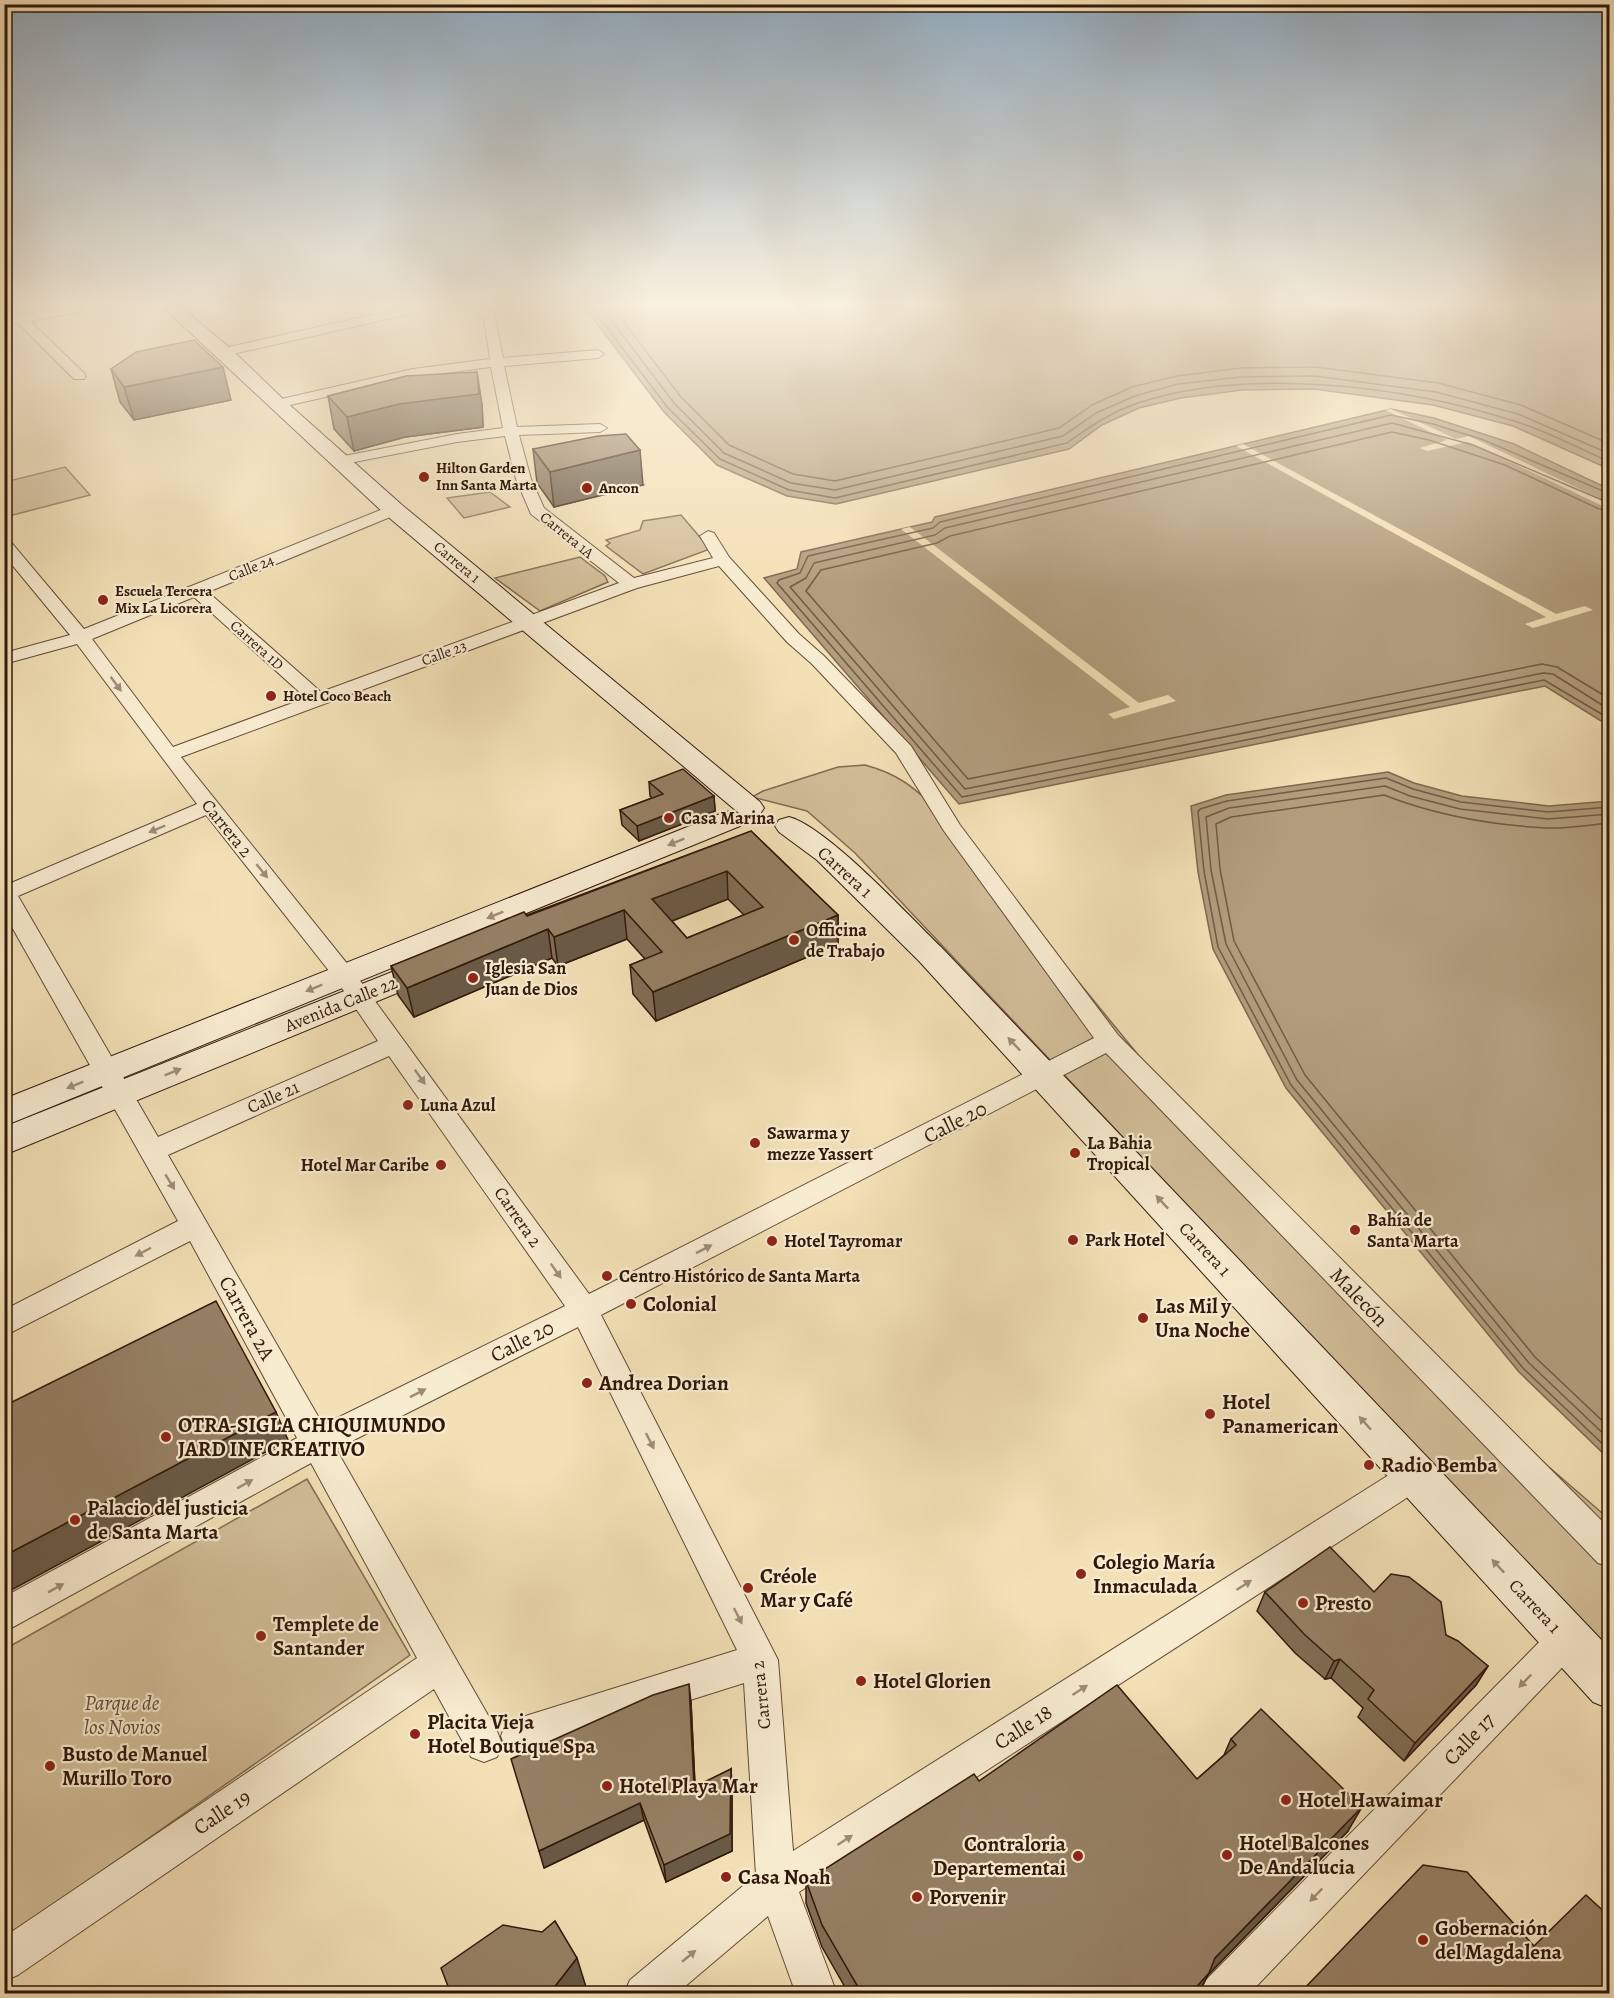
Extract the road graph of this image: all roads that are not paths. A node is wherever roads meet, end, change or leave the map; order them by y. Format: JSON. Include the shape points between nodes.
{"nodes":[{"id":1,"x":275,"y":401,"type":"edge"},
{"id":2,"x":290,"y":401,"type":"edge"},
{"id":3,"x":506,"y":401,"type":"edge"},
{"id":4,"x":278,"y":404,"type":"junction"},
{"id":5,"x":600,"y":428,"type":"dead end"},
{"id":6,"x":512,"y":431,"type":"junction"},
{"id":7,"x":339,"y":461,"type":"junction"},
{"id":8,"x":394,"y":510,"type":"junction"},
{"id":9,"x":708,"y":536,"type":"dead end"},
{"id":10,"x":8,"y":553,"type":"edge"},
{"id":11,"x":723,"y":560,"type":"junction"},
{"id":12,"x":631,"y":584,"type":"junction"},
{"id":13,"x":196,"y":590,"type":"junction"},
{"id":14,"x":528,"y":622,"type":"junction"},
{"id":15,"x":81,"y":637,"type":"junction"},
{"id":16,"x":4,"y":659,"type":"edge"},
{"id":17,"x":319,"y":700,"type":"junction"},
{"id":18,"x":169,"y":755,"type":"junction"},
{"id":19,"x":210,"y":806,"type":"junction"},
{"id":20,"x":755,"y":827,"type":"junction"},
{"id":21,"x":5,"y":894,"type":"edge"},
{"id":22,"x":353,"y":986,"type":"junction"},
{"id":23,"x":1109,"y":1041,"type":"junction"},
{"id":24,"x":395,"y":1043,"type":"junction"},
{"id":25,"x":1044,"y":1076,"type":"junction"},
{"id":26,"x":113,"y":1083,"type":"junction"},
{"id":27,"x":4,"y":1113,"type":"edge"},
{"id":28,"x":4,"y":1142,"type":"edge"},
{"id":29,"x":152,"y":1151,"type":"junction"},
{"id":30,"x":195,"y":1225,"type":"junction"},
{"id":31,"x":584,"y":1310,"type":"junction"},
{"id":32,"x":4,"y":1324,"type":"edge"},
{"id":33,"x":317,"y":1443,"type":"junction"},
{"id":34,"x":1414,"y":1476,"type":"junction"},
{"id":35,"x":1610,"y":1552,"type":"edge"},
{"id":36,"x":4,"y":1616,"type":"edge"},
{"id":37,"x":1566,"y":1639,"type":"junction"},
{"id":38,"x":760,"y":1659,"type":"junction"},
{"id":39,"x":439,"y":1664,"type":"junction"},
{"id":40,"x":1610,"y":1685,"type":"edge"},
{"id":41,"x":519,"y":1736,"type":"dead end"},
{"id":42,"x":484,"y":1744,"type":"dead end"},
{"id":43,"x":776,"y":1884,"type":"junction"},
{"id":44,"x":4,"y":1961,"type":"edge"},
{"id":45,"x":644,"y":1994,"type":"edge"},
{"id":46,"x":817,"y":1994,"type":"edge"},
{"id":47,"x":1220,"y":1994,"type":"edge"}],
"edges":[{"from":1,"to":4,"type":"street","name":"Carrera 1"},
{"from":2,"to":4,"type":"street"},
{"from":3,"to":6,"type":"street","name":"Carrera 1A"},
{"from":4,"to":7,"type":"street","name":"Carrera 1"},
{"from":5,"to":6,"type":"street"},
{"from":6,"to":7,"type":"street","via":[[426,442]]},
{"from":6,"to":12,"type":"street","name":"Carrera 1A","via":[[529,496],[537,511]]},
{"from":7,"to":8,"type":"street","name":"Carrera 1"},
{"from":8,"to":13,"type":"street","name":"Calle 24"},
{"from":8,"to":14,"type":"street","name":"Carrera 1"},
{"from":9,"to":11,"type":"street","name":"Malecón"},
{"from":10,"to":15,"type":"street","name":"Carrera 2"},
{"from":11,"to":12,"type":"street","name":"Calle 23"},
{"from":11,"to":23,"type":"street","name":"Malecón","via":[[793,638],[904,750],[951,827]]},
{"from":12,"to":14,"type":"street","name":"Calle 23"},
{"from":13,"to":15,"type":"street","name":"Calle 24"},
{"from":13,"to":17,"type":"street","name":"Carrera 1D"},
{"from":14,"to":17,"type":"street","name":"Calle 23"},
{"from":14,"to":20,"type":"street","name":"Carrera 1"},
{"from":15,"to":16,"type":"street","name":"Calle 24"},
{"from":15,"to":18,"type":"street","name":"Carrera 2","one_way":true},
{"from":17,"to":18,"type":"street","name":"Calle 23"},
{"from":18,"to":19,"type":"street","name":"Carrera 2"},
{"from":19,"to":21,"type":"street","one_way":true},
{"from":19,"to":22,"type":"street","name":"Carrera 2","one_way":true},
{"from":20,"to":22,"type":"street","name":"Avenida Calle 22"},
{"from":25,"to":20,"type":"street","name":"Carrera 1","one_way":true,"via":[[880,903],[826,854]]},
{"from":21,"to":26,"type":"street","name":"Carrera 2A"},
{"from":22,"to":24,"type":"street","name":"Carrera 2"},
{"from":22,"to":26,"type":"street","name":"Avenida Calle 22"},
{"from":23,"to":25,"type":"street","name":"Calle 20"},
{"from":23,"to":35,"type":"street","name":"Malecón"},
{"from":24,"to":29,"type":"street","name":"Calle 21"},
{"from":24,"to":31,"type":"street","name":"Carrera 2","one_way":true},
{"from":31,"to":25,"type":"street","name":"Calle 20","one_way":true},
{"from":34,"to":25,"type":"street","name":"Carrera 1","one_way":true},
{"from":26,"to":27,"type":"street","name":"Avenida Calle 22","one_way":true},
{"from":26,"to":28,"type":"street","name":"Avenida Calle 22"},
{"from":26,"to":29,"type":"street","name":"Carrera 2A"},
{"from":29,"to":30,"type":"street","name":"Carrera 2A","one_way":true},
{"from":30,"to":32,"type":"street","one_way":true},
{"from":30,"to":33,"type":"street","name":"Carrera 2A"},
{"from":33,"to":31,"type":"street","name":"Calle 20","one_way":true},
{"from":31,"to":38,"type":"street","name":"Carrera 2","one_way":true},
{"from":36,"to":33,"type":"street","name":"Calle 20","one_way":true},
{"from":33,"to":39,"type":"street","name":"Carrera 2A"},
{"from":37,"to":34,"type":"street","name":"Carrera 1","one_way":true},
{"from":43,"to":34,"type":"street","name":"Calle 18","one_way":true},
{"from":37,"to":40,"type":"street","name":"Carrera 1"},
{"from":37,"to":47,"type":"street","name":"Calle 17","one_way":true},
{"from":38,"to":41,"type":"street"},
{"from":38,"to":43,"type":"street","name":"Carrera 2"},
{"from":39,"to":42,"type":"street","name":"Carrera 2A"},
{"from":39,"to":44,"type":"street","name":"Calle 19"},
{"from":45,"to":43,"type":"street","name":"Calle 18","one_way":true},
{"from":43,"to":46,"type":"street","name":"Carrera 2"}]}
